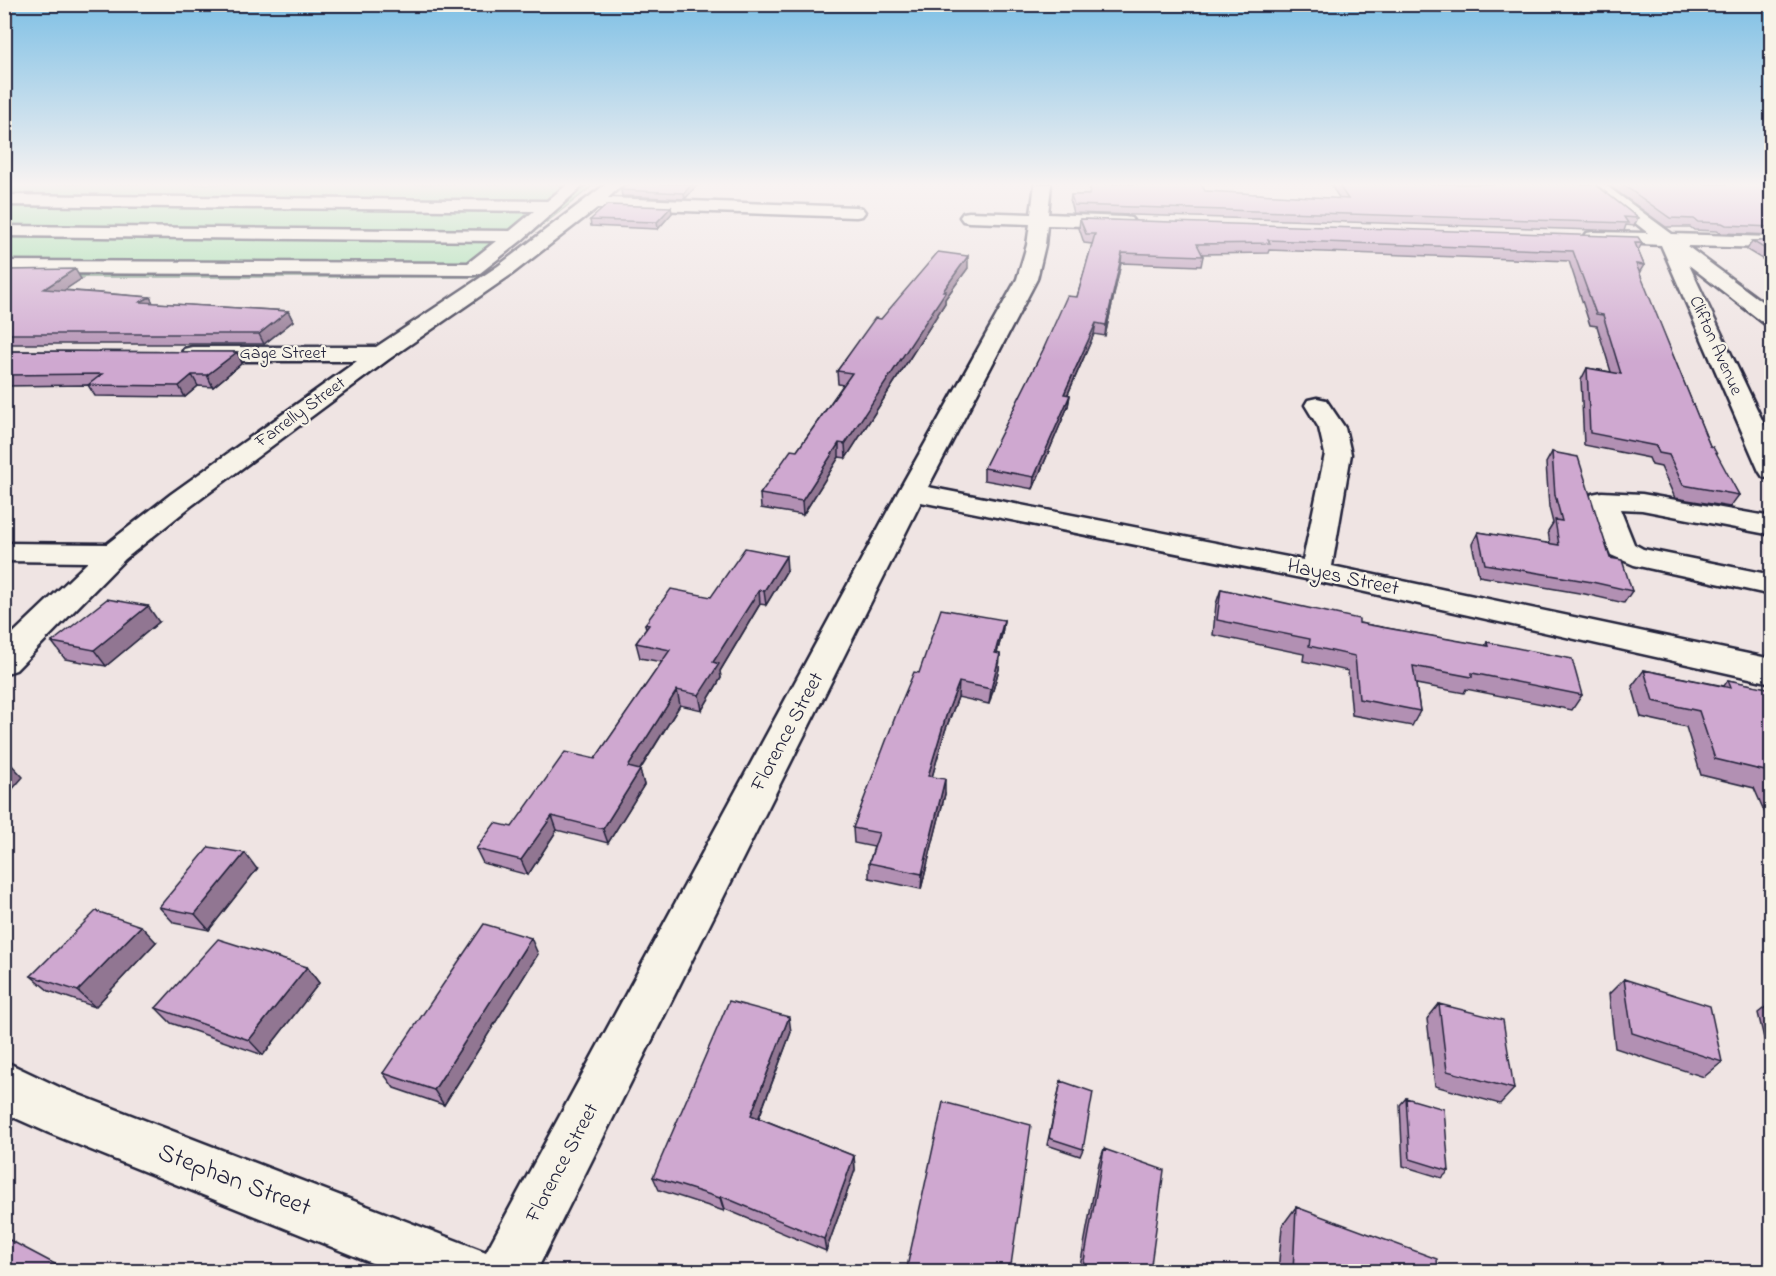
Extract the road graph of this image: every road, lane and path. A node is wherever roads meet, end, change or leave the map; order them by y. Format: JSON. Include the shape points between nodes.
{"nodes":[{"id":1,"x":506,"y":244,"type":"edge"},
{"id":2,"x":540,"y":244,"type":"edge"},
{"id":3,"x":1036,"y":244,"type":"edge"},
{"id":4,"x":1670,"y":244,"type":"edge"},
{"id":5,"x":1673,"y":244,"type":"edge"},
{"id":6,"x":4,"y":267,"type":"edge"},
{"id":7,"x":1772,"y":320,"type":"edge"},
{"id":8,"x":169,"y":354,"type":"edge"},
{"id":9,"x":381,"y":354,"type":"junction"},
{"id":10,"x":1317,"y":405,"type":"dead end"},
{"id":11,"x":1772,"y":471,"type":"edge"},
{"id":12,"x":912,"y":492,"type":"junction"},
{"id":13,"x":1772,"y":526,"type":"edge"},
{"id":14,"x":4,"y":552,"type":"edge"},
{"id":15,"x":114,"y":553,"type":"junction"},
{"id":16,"x":1316,"y":572,"type":"junction"},
{"id":17,"x":1772,"y":585,"type":"edge"},
{"id":18,"x":4,"y":662,"type":"edge"},
{"id":19,"x":1772,"y":671,"type":"edge"},
{"id":20,"x":4,"y":1086,"type":"edge"},
{"id":21,"x":466,"y":1272,"type":"edge"},
{"id":22,"x":506,"y":1272,"type":"edge"}],
"edges":[{"from":1,"to":6,"type":"street","via":[[473,270]]},
{"from":2,"to":9,"type":"street","name":"Farrelly Street"},
{"from":3,"to":12,"type":"street","name":"Florence Street","via":[[1027,279]]},
{"from":4,"to":11,"type":"street","name":"Clifton Avenue"},
{"from":5,"to":7,"type":"street"},
{"from":8,"to":9,"type":"street","name":"Gage Street"},
{"from":9,"to":15,"type":"street","name":"Farrelly Street"},
{"from":10,"to":16,"type":"street","via":[[1332,428],[1338,454]]},
{"from":12,"to":16,"type":"street","name":"Hayes Street"},
{"from":12,"to":22,"type":"street","name":"Florence Street"},
{"from":13,"to":17,"type":"street","via":[[1642,502],[1602,500],[1621,549],[1634,556]]},
{"from":14,"to":15,"type":"street"},
{"from":15,"to":18,"type":"street","name":"Farrelly Street"},
{"from":16,"to":19,"type":"street","name":"Hayes Street"},
{"from":20,"to":21,"type":"street","name":"Stephan Street","via":[[49,1108]]}]}
